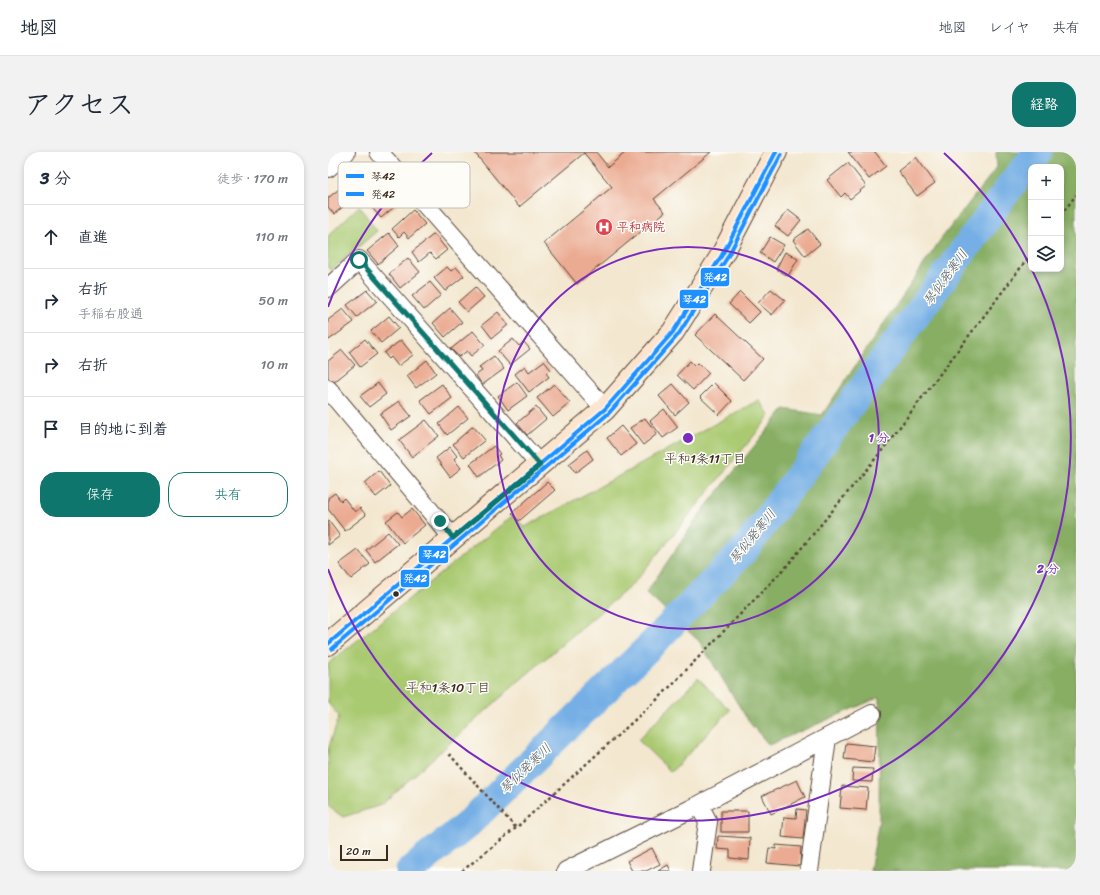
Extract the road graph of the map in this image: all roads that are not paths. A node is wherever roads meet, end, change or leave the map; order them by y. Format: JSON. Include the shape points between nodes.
{"nodes":[{"id":1,"x":346,"y":152,"type":"edge"},
{"id":2,"x":379,"y":152,"type":"edge"},
{"id":3,"x":770,"y":155,"type":"edge"},
{"id":4,"x":388,"y":162,"type":"edge"},
{"id":5,"x":328,"y":168,"type":"edge"},
{"id":6,"x":428,"y":208,"type":"edge"},
{"id":7,"x":328,"y":288,"type":"edge"},
{"id":8,"x":328,"y":389,"type":"edge"},
{"id":9,"x":605,"y":409,"type":"junction"},
{"id":10,"x":540,"y":465,"type":"junction"},
{"id":11,"x":453,"y":538,"type":"junction"},
{"id":12,"x":328,"y":644,"type":"edge"},
{"id":13,"x":872,"y":714,"type":"dead end"},
{"id":14,"x":827,"y":738,"type":"junction"},
{"id":15,"x":699,"y":805,"type":"junction"},
{"id":16,"x":566,"y":871,"type":"edge"},
{"id":17,"x":701,"y":871,"type":"edge"},
{"id":18,"x":809,"y":871,"type":"edge"}],
"edges":[{"from":1,"to":5,"type":"street"},
{"from":2,"to":4,"type":"street"},
{"from":3,"to":9,"type":"street","via":[[722,255],[673,332]]},
{"from":6,"to":9,"type":"street"},
{"from":7,"to":10,"type":"street","via":[[359,260]]},
{"from":8,"to":11,"type":"street"},
{"from":9,"to":10,"type":"street"},
{"from":10,"to":11,"type":"street"},
{"from":11,"to":12,"type":"street"},
{"from":13,"to":14,"type":"street"},
{"from":14,"to":15,"type":"street"},
{"from":14,"to":18,"type":"street"},
{"from":15,"to":16,"type":"street"},
{"from":15,"to":17,"type":"street","via":[[708,822]]}]}
